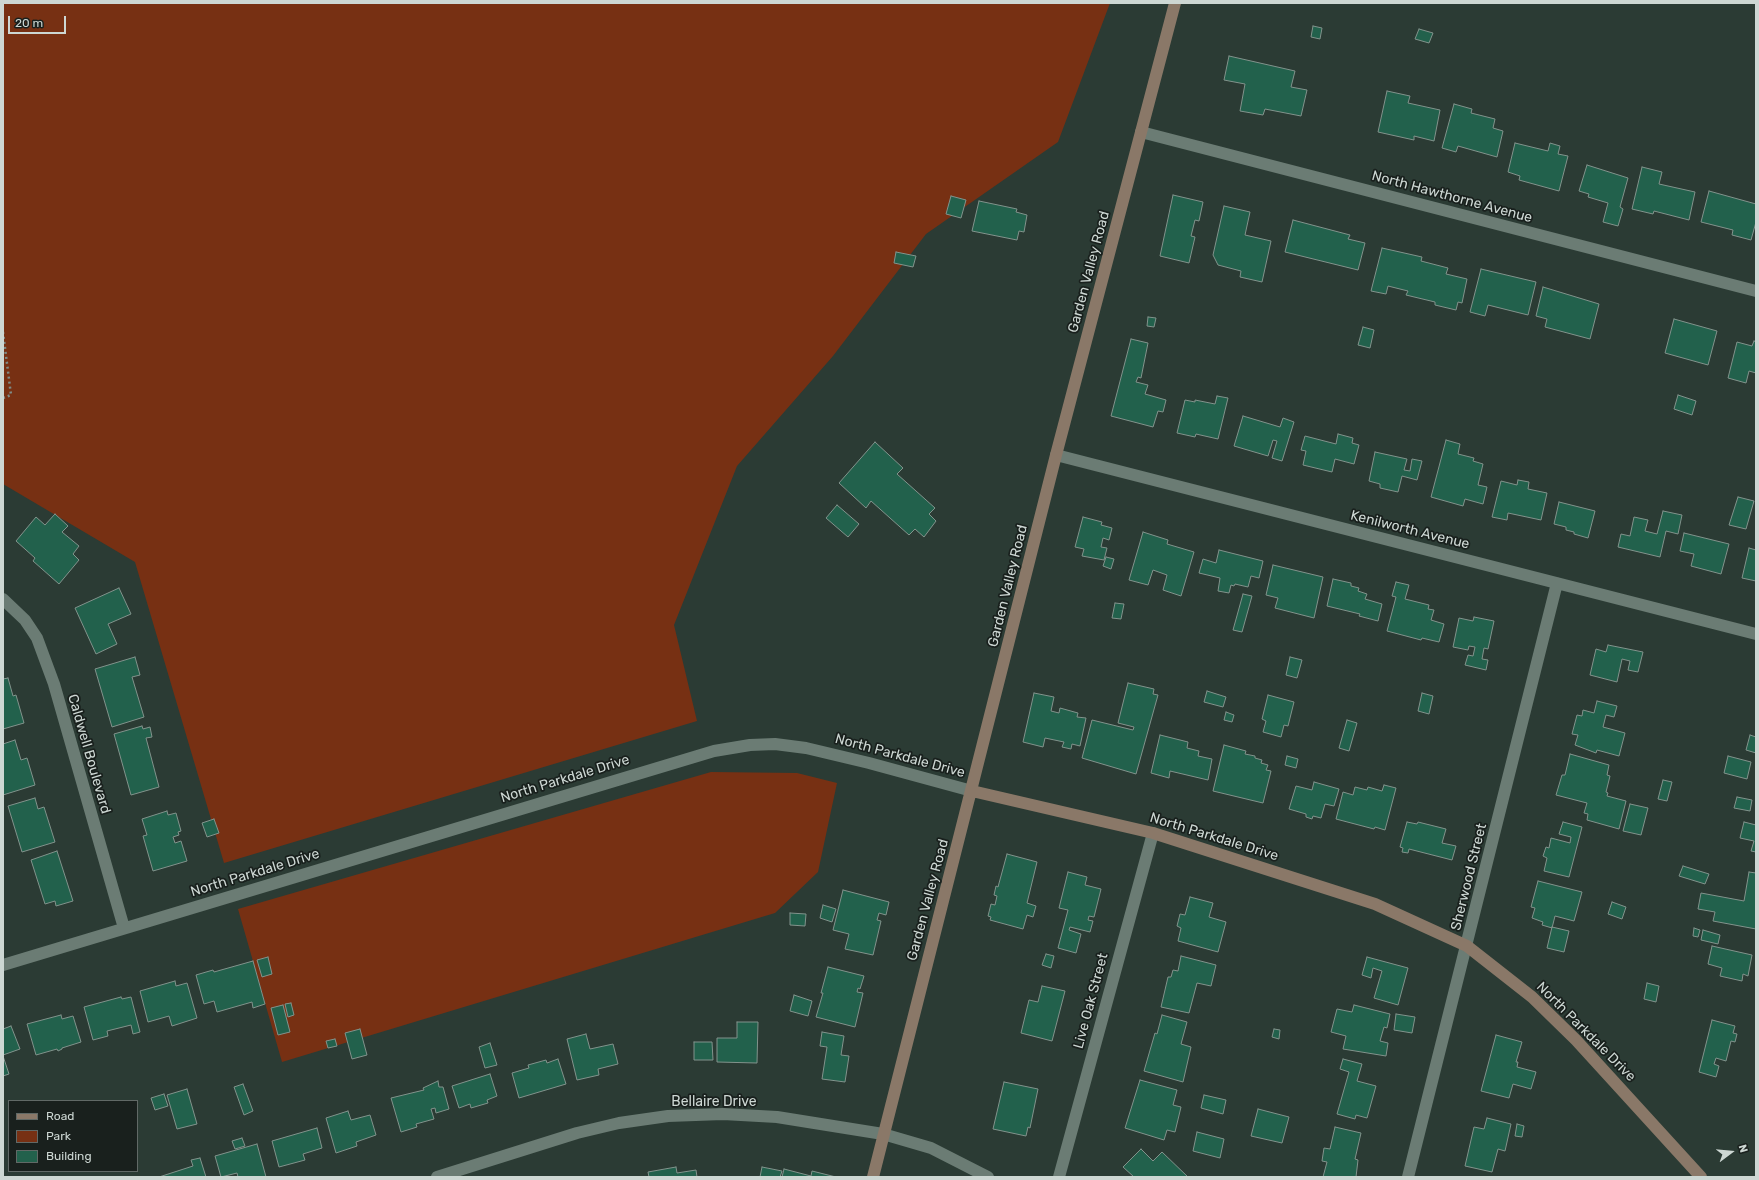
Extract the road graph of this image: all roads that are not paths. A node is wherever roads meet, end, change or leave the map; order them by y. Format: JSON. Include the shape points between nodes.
{"nodes":[{"id":1,"x":1175,"y":3,"type":"edge"},
{"id":2,"x":1141,"y":132,"type":"junction"},
{"id":3,"x":1756,"y":291,"type":"edge"},
{"id":4,"x":1056,"y":455,"type":"junction"},
{"id":5,"x":1557,"y":584,"type":"junction"},
{"id":6,"x":3,"y":599,"type":"edge"},
{"id":7,"x":1756,"y":634,"type":"edge"},
{"id":8,"x":972,"y":790,"type":"junction"},
{"id":9,"x":1153,"y":833,"type":"junction"},
{"id":10,"x":124,"y":928,"type":"junction"},
{"id":11,"x":1467,"y":946,"type":"junction"},
{"id":12,"x":3,"y":965,"type":"edge"},
{"id":13,"x":883,"y":1134,"type":"junction"},
{"id":14,"x":437,"y":1177,"type":"edge"},
{"id":15,"x":872,"y":1177,"type":"edge"},
{"id":16,"x":988,"y":1177,"type":"edge"},
{"id":17,"x":1059,"y":1177,"type":"edge"},
{"id":18,"x":1408,"y":1177,"type":"edge"},
{"id":19,"x":1701,"y":1177,"type":"edge"}],
"edges":[{"from":1,"to":2,"type":"street","name":"Garden Valley Road"},
{"from":2,"to":3,"type":"street","name":"North Hawthorne Avenue"},
{"from":2,"to":4,"type":"street","name":"Garden Valley Road"},
{"from":4,"to":5,"type":"street","name":"Kenilworth Avenue"},
{"from":4,"to":8,"type":"street","name":"Garden Valley Road"},
{"from":5,"to":7,"type":"street","name":"Kenilworth Avenue"},
{"from":5,"to":11,"type":"street","name":"Sherwood Street"},
{"from":6,"to":10,"type":"street","name":"Caldwell Boulevard","via":[[25,620],[37,638],[54,684]]},
{"from":8,"to":9,"type":"street","name":"North Parkdale Drive"},
{"from":8,"to":10,"type":"street","name":"North Parkdale Drive","via":[[834,754],[775,744],[750,745],[675,762]]},
{"from":8,"to":13,"type":"street","name":"Garden Valley Road"},
{"from":9,"to":11,"type":"street","name":"North Parkdale Drive","via":[[1375,904]]},
{"from":9,"to":17,"type":"street","name":"Live Oak Street"},
{"from":10,"to":12,"type":"street","name":"North Parkdale Drive"},
{"from":11,"to":18,"type":"street","name":"Sherwood Street"},
{"from":11,"to":19,"type":"street","name":"North Parkdale Drive","via":[[1532,997],[1576,1040]]},
{"from":13,"to":14,"type":"street","name":"Bellaire Drive","via":[[777,1117],[723,1114],[668,1116],[619,1123],[577,1133]]},
{"from":13,"to":15,"type":"street","name":"Garden Valley Road"},
{"from":13,"to":16,"type":"street","name":"Bellaire Drive","via":[[931,1148]]}]}
